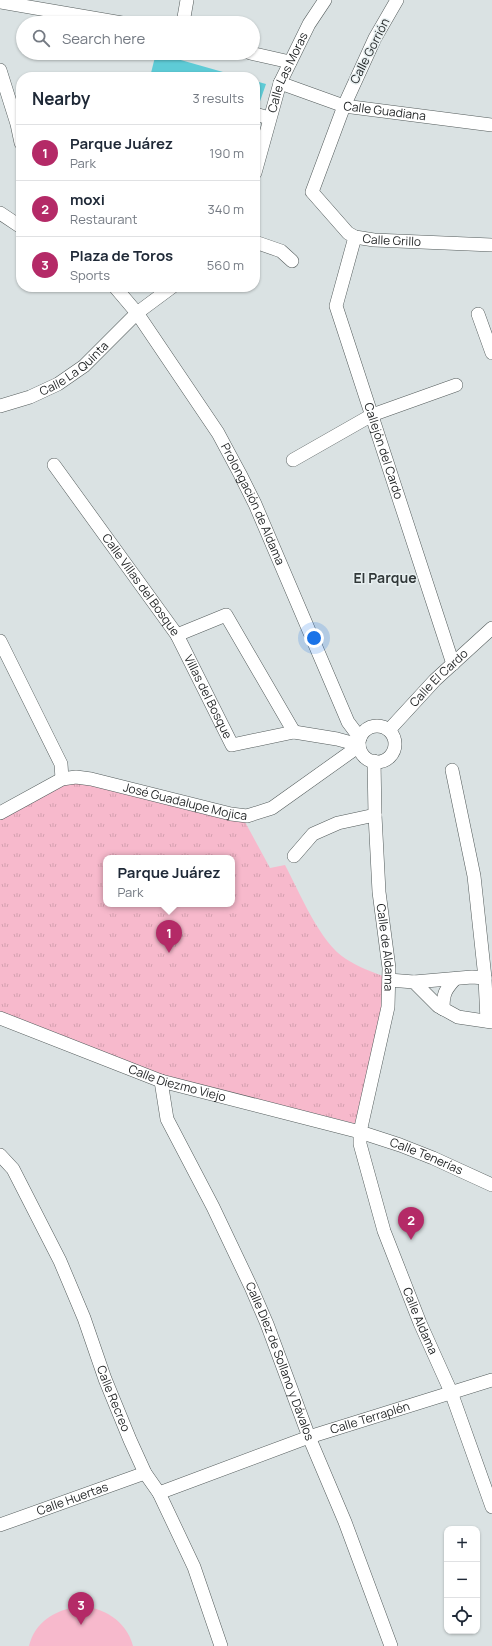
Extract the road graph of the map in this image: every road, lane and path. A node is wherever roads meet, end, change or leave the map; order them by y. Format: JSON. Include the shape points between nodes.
{"nodes":[{"id":1,"x":187,"y":0,"type":"edge"},
{"id":2,"x":325,"y":0,"type":"edge"},
{"id":3,"x":397,"y":0,"type":"edge"},
{"id":4,"x":0,"y":2,"type":"edge"},
{"id":5,"x":81,"y":16,"type":"edge"},
{"id":6,"x":184,"y":16,"type":"edge"},
{"id":7,"x":260,"y":55,"type":"edge"},
{"id":8,"x":290,"y":62,"type":"junction"},
{"id":9,"x":0,"y":70,"type":"edge"},
{"id":10,"x":280,"y":83,"type":"junction"},
{"id":11,"x":344,"y":106,"type":"junction"},
{"id":12,"x":260,"y":115,"type":"edge"},
{"id":13,"x":269,"y":118,"type":"junction"},
{"id":14,"x":16,"y":121,"type":"edge"},
{"id":15,"x":492,"y":125,"type":"edge"},
{"id":16,"x":260,"y":153,"type":"edge"},
{"id":17,"x":312,"y":192,"type":"joint"},
{"id":18,"x":0,"y":213,"type":"edge"},
{"id":19,"x":16,"y":224,"type":"edge"},
{"id":20,"x":355,"y":237,"type":"junction"},
{"id":21,"x":260,"y":244,"type":"edge"},
{"id":22,"x":492,"y":245,"type":"edge"},
{"id":23,"x":292,"y":261,"type":"dead end"},
{"id":24,"x":120,"y":292,"type":"edge"},
{"id":25,"x":165,"y":292,"type":"edge"},
{"id":26,"x":137,"y":313,"type":"junction"},
{"id":27,"x":478,"y":314,"type":"dead end"},
{"id":28,"x":492,"y":353,"type":"edge"},
{"id":29,"x":456,"y":384,"type":"dead end"},
{"id":30,"x":0,"y":406,"type":"edge"},
{"id":31,"x":372,"y":415,"type":"junction"},
{"id":32,"x":293,"y":460,"type":"dead end"},
{"id":33,"x":54,"y":465,"type":"dead end"},
{"id":34,"x":492,"y":628,"type":"edge"},
{"id":35,"x":177,"y":635,"type":"junction"},
{"id":36,"x":0,"y":641,"type":"edge"},
{"id":37,"x":453,"y":664,"type":"junction"},
{"id":38,"x":389,"y":730,"type":"junction"},
{"id":39,"x":294,"y":732,"type":"junction"},
{"id":40,"x":359,"y":743,"type":"junction"},
{"id":41,"x":374,"y":761,"type":"junction"},
{"id":42,"x":452,"y":770,"type":"dead end"},
{"id":43,"x":62,"y":779,"type":"junction"},
{"id":44,"x":0,"y":813,"type":"edge"},
{"id":45,"x":375,"y":815,"type":"junction"},
{"id":46,"x":294,"y":856,"type":"dead end"},
{"id":47,"x":485,"y":978,"type":"junction"},
{"id":48,"x":455,"y":979,"type":"junction"},
{"id":49,"x":389,"y":980,"type":"junction"},
{"id":50,"x":414,"y":982,"type":"junction"},
{"id":51,"x":443,"y":1009,"type":"junction"},
{"id":52,"x":0,"y":1018,"type":"edge"},
{"id":53,"x":490,"y":1022,"type":"edge"},
{"id":54,"x":161,"y":1081,"type":"junction"},
{"id":55,"x":360,"y":1132,"type":"junction"},
{"id":56,"x":0,"y":1155,"type":"edge"},
{"id":57,"x":492,"y":1185,"type":"edge"},
{"id":58,"x":492,"y":1380,"type":"edge"},
{"id":59,"x":451,"y":1392,"type":"junction"},
{"id":60,"x":309,"y":1437,"type":"junction"},
{"id":61,"x":145,"y":1473,"type":"junction"},
{"id":62,"x":159,"y":1494,"type":"junction"},
{"id":63,"x":492,"y":1507,"type":"edge"},
{"id":64,"x":0,"y":1525,"type":"edge"},
{"id":65,"x":221,"y":1646,"type":"edge"},
{"id":66,"x":391,"y":1646,"type":"edge"}],
"edges":[{"from":1,"to":6,"type":"street"},
{"from":2,"to":8,"type":"street","name":"Calle Las Moras","via":[[309,24]]},
{"from":3,"to":11,"type":"street","name":"Calle Gorrión","via":[[375,38]]},
{"from":4,"to":5,"type":"street"},
{"from":7,"to":8,"type":"street"},
{"from":8,"to":10,"type":"street","name":"Calle Las Moras"},
{"from":9,"to":14,"type":"street"},
{"from":10,"to":11,"type":"street","name":"Calle Guadiana"},
{"from":10,"to":13,"type":"street","name":"Calle Las Moras"},
{"from":11,"to":15,"type":"street","name":"Calle Guadiana"},
{"from":11,"to":17,"type":"street","name":"Calle Gorrión"},
{"from":12,"to":13,"type":"street"},
{"from":13,"to":16,"type":"street","name":"Calle Las Moras"},
{"from":17,"to":20,"type":"street","name":"Calle Grillo","via":[[348,233]]},
{"from":18,"to":19,"type":"street"},
{"from":20,"to":22,"type":"street","name":"Calle Grillo"},
{"from":20,"to":31,"type":"street","name":"Callejón del Cardo","via":[[336,306]]},
{"from":21,"to":23,"type":"street","via":[[281,251]]},
{"from":24,"to":26,"type":"street","name":"Prolongación de Aldama"},
{"from":25,"to":26,"type":"street"},
{"from":26,"to":30,"type":"street","name":"Calle La Quinta","via":[[84,366],[58,384],[30,397]]},
{"from":26,"to":40,"type":"street","name":"Prolongación de Aldama","via":[[218,433],[240,474]]},
{"from":27,"to":28,"type":"street"},
{"from":29,"to":31,"type":"street"},
{"from":31,"to":32,"type":"street"},
{"from":31,"to":37,"type":"street","name":"Callejón del Cardo"},
{"from":33,"to":35,"type":"street","name":"Calle Villas del Bosque"},
{"from":34,"to":37,"type":"street","name":"Calle El Cardo"},
{"from":35,"to":39,"type":"street","name":"Villas del Bosque","via":[[232,744]]},
{"from":35,"to":39,"type":"street","name":"Calle Villas del Bosque","via":[[226,615]]},
{"from":36,"to":43,"type":"street","via":[[61,764]]},
{"from":37,"to":38,"type":"street","name":"Calle El Cardo"},
{"from":38,"to":40,"type":"street","via":[[380,726],[371,727],[363,732]]},
{"from":38,"to":41,"type":"street","via":[[395,742],[392,753],[385,760]]},
{"from":39,"to":40,"type":"street"},
{"from":40,"to":41,"type":"street","via":[[362,754]]},
{"from":40,"to":43,"type":"street","name":"José Guadalupe Mojica","via":[[272,808],[247,816],[91,779]]},
{"from":41,"to":45,"type":"street","name":"Calle de Aldama"},
{"from":42,"to":47,"type":"street","via":[[474,876]]},
{"from":43,"to":44,"type":"street","name":"José Guadalupe Mojica"},
{"from":45,"to":46,"type":"street","via":[[338,823],[313,834]]},
{"from":45,"to":49,"type":"street","name":"Calle de Aldama","via":[[379,892]]},
{"from":47,"to":48,"type":"street"},
{"from":47,"to":53,"type":"street"},
{"from":48,"to":50,"type":"street"},
{"from":48,"to":51,"type":"street","via":[[446,989]]},
{"from":49,"to":50,"type":"street"},
{"from":49,"to":55,"type":"street","name":"Calle de Aldama","via":[[388,1007]]},
{"from":50,"to":51,"type":"street"},
{"from":51,"to":53,"type":"street","via":[[458,1017]]},
{"from":52,"to":54,"type":"street","name":"Calle Diezmo Viejo"},
{"from":54,"to":55,"type":"street","name":"Calle Diezmo Viejo"},
{"from":54,"to":60,"type":"street","name":"Calle Diez de Sollano y Dávalos","via":[[167,1119],[251,1287]]},
{"from":55,"to":57,"type":"street","name":"Calle Tenerías","via":[[433,1158]]},
{"from":55,"to":59,"type":"street","name":"Calle Aldama","via":[[360,1144],[384,1231],[420,1323]]},
{"from":56,"to":61,"type":"street","name":"Calle Recreo","via":[[13,1169],[60,1261],[84,1318],[116,1409]]},
{"from":58,"to":59,"type":"street","name":"Calle Terraplén"},
{"from":59,"to":60,"type":"street","name":"Calle Terraplén"},
{"from":59,"to":63,"type":"street","name":"Calle Aldama"},
{"from":60,"to":62,"type":"street","name":"Calle Terraplén"},
{"from":60,"to":66,"type":"street","name":"Calle Diez de Sollano y Dávalos","via":[[345,1522]]},
{"from":61,"to":62,"type":"street","name":"Calle Recreo"},
{"from":61,"to":64,"type":"street","name":"Calle Huertas"},
{"from":62,"to":65,"type":"street","name":"Calle Recreo","via":[[194,1567]]}]}
